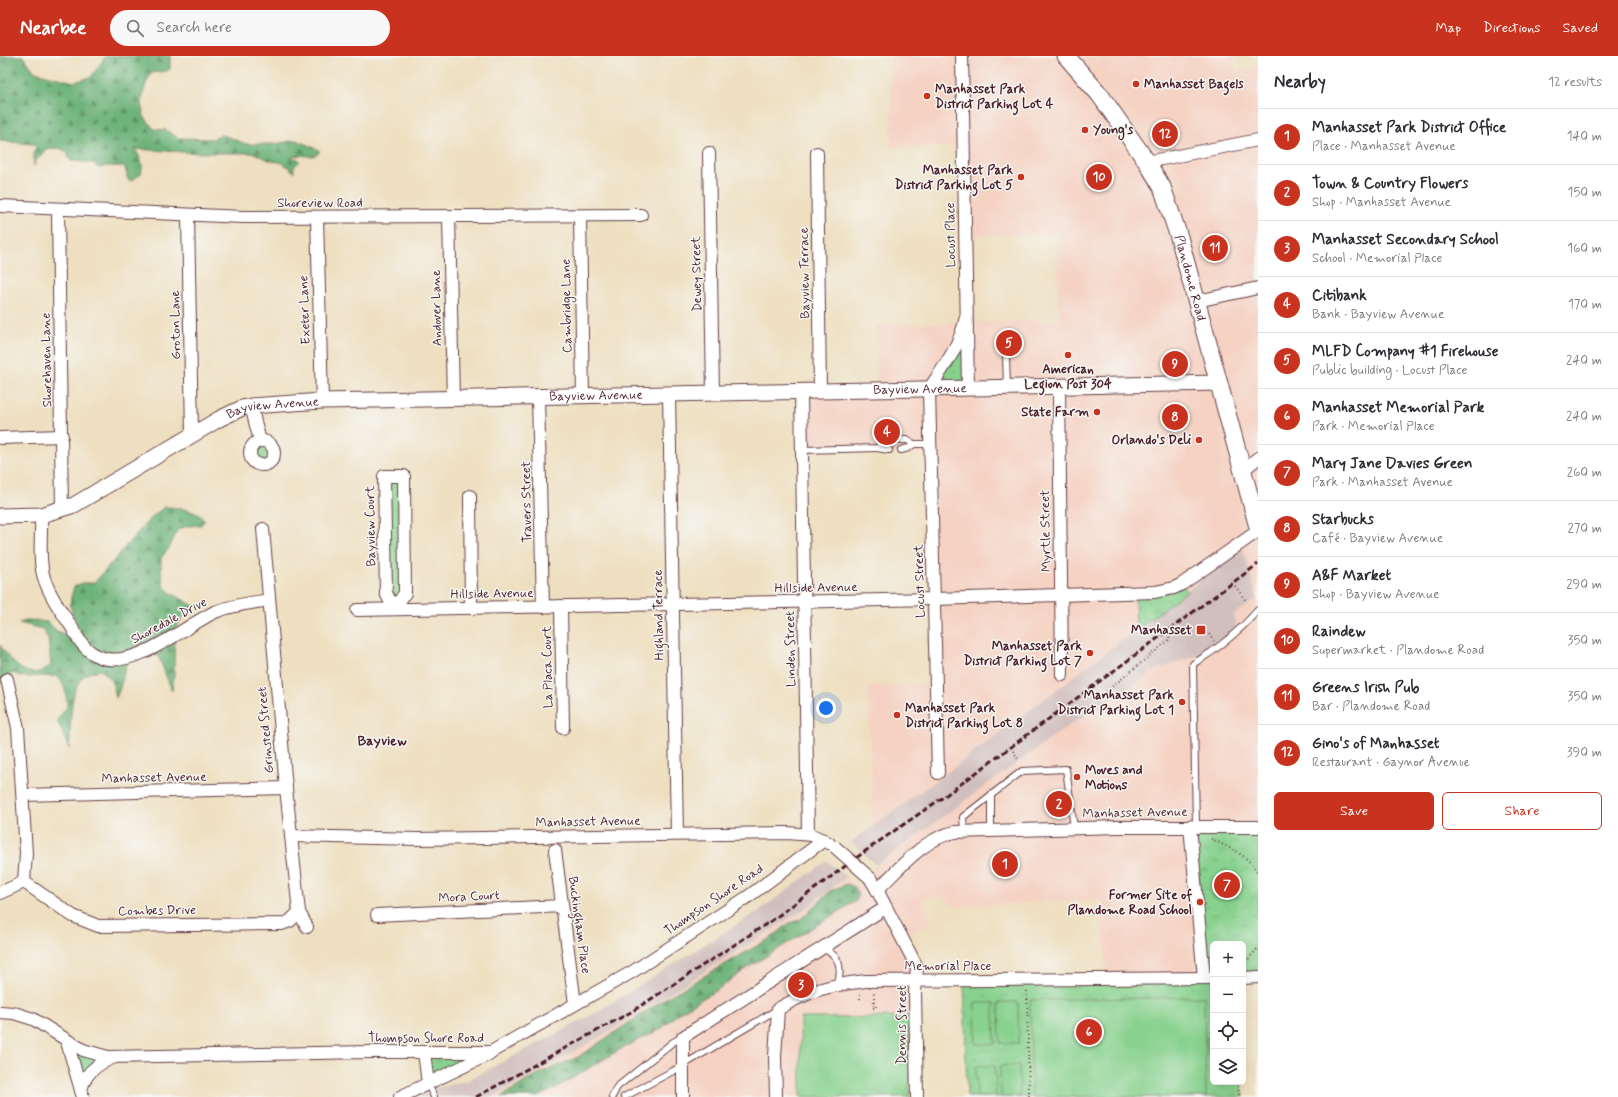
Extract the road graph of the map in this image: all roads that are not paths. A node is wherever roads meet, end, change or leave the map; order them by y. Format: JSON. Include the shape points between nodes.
{"nodes":[{"id":1,"x":962,"y":56,"type":"edge"},
{"id":2,"x":1066,"y":56,"type":"edge"},
{"id":3,"x":1258,"y":140,"type":"edge"},
{"id":4,"x":709,"y":153,"type":"dead end"},
{"id":5,"x":817,"y":153,"type":"dead end"},
{"id":6,"x":1148,"y":162,"type":"junction"},
{"id":7,"x":0,"y":206,"type":"edge"},
{"id":8,"x":58,"y":210,"type":"junction"},
{"id":9,"x":641,"y":215,"type":"dead end"},
{"id":10,"x":188,"y":216,"type":"junction"},
{"id":11,"x":449,"y":216,"type":"junction"},
{"id":12,"x":580,"y":216,"type":"junction"},
{"id":13,"x":317,"y":217,"type":"junction"},
{"id":14,"x":1258,"y":288,"type":"edge"},
{"id":15,"x":1197,"y":301,"type":"junction"},
{"id":16,"x":966,"y":317,"type":"junction"},
{"id":17,"x":1006,"y":355,"type":"dead end"},
{"id":18,"x":1219,"y":383,"type":"junction"},
{"id":19,"x":1059,"y":386,"type":"junction"},
{"id":20,"x":968,"y":388,"type":"junction"},
{"id":21,"x":1007,"y":388,"type":"junction"},
{"id":22,"x":929,"y":389,"type":"junction"},
{"id":23,"x":801,"y":392,"type":"junction"},
{"id":24,"x":820,"y":392,"type":"junction"},
{"id":25,"x":712,"y":394,"type":"junction"},
{"id":26,"x":669,"y":395,"type":"junction"},
{"id":27,"x":538,"y":397,"type":"junction"},
{"id":28,"x":583,"y":397,"type":"junction"},
{"id":29,"x":453,"y":398,"type":"junction"},
{"id":30,"x":322,"y":401,"type":"junction"},
{"id":31,"x":251,"y":406,"type":"junction"},
{"id":32,"x":192,"y":434,"type":"junction"},
{"id":33,"x":62,"y":436,"type":"junction"},
{"id":34,"x":0,"y":438,"type":"edge"},
{"id":35,"x":889,"y":440,"type":"dead end"},
{"id":36,"x":901,"y":440,"type":"dead end"},
{"id":37,"x":260,"y":441,"type":"dead end"},
{"id":38,"x":914,"y":444,"type":"junction"},
{"id":39,"x":930,"y":444,"type":"junction"},
{"id":40,"x":877,"y":448,"type":"junction"},
{"id":41,"x":801,"y":450,"type":"junction"},
{"id":42,"x":890,"y":450,"type":"dead end"},
{"id":43,"x":901,"y":450,"type":"dead end"},
{"id":44,"x":1258,"y":458,"type":"edge"},
{"id":45,"x":1243,"y":470,"type":"junction"},
{"id":46,"x":470,"y":496,"type":"dead end"},
{"id":47,"x":62,"y":509,"type":"junction"},
{"id":48,"x":41,"y":514,"type":"junction"},
{"id":49,"x":0,"y":516,"type":"edge"},
{"id":50,"x":1258,"y":527,"type":"edge"},
{"id":51,"x":263,"y":529,"type":"dead end"},
{"id":52,"x":1258,"y":531,"type":"edge"},
{"id":53,"x":1061,"y":595,"type":"junction"},
{"id":54,"x":935,"y":599,"type":"junction"},
{"id":55,"x":268,"y":600,"type":"junction"},
{"id":56,"x":804,"y":602,"type":"junction"},
{"id":57,"x":673,"y":604,"type":"junction"},
{"id":58,"x":561,"y":606,"type":"junction"},
{"id":59,"x":543,"y":607,"type":"junction"},
{"id":60,"x":471,"y":608,"type":"junction"},
{"id":61,"x":394,"y":609,"type":"junction"},
{"id":62,"x":357,"y":610,"type":"dead end"},
{"id":63,"x":1258,"y":610,"type":"edge"},
{"id":64,"x":1062,"y":675,"type":"dead end"},
{"id":65,"x":7,"y":679,"type":"dead end"},
{"id":66,"x":563,"y":728,"type":"dead end"},
{"id":67,"x":938,"y":773,"type":"dead end"},
{"id":68,"x":286,"y":788,"type":"junction"},
{"id":69,"x":22,"y":795,"type":"junction"},
{"id":70,"x":991,"y":796,"type":"junction"},
{"id":71,"x":1193,"y":826,"type":"junction"},
{"id":72,"x":1258,"y":827,"type":"edge"},
{"id":73,"x":1074,"y":828,"type":"junction"},
{"id":74,"x":991,"y":830,"type":"junction"},
{"id":75,"x":964,"y":831,"type":"junction"},
{"id":76,"x":677,"y":834,"type":"junction"},
{"id":77,"x":808,"y":834,"type":"junction"},
{"id":78,"x":291,"y":836,"type":"junction"},
{"id":79,"x":824,"y":840,"type":"junction"},
{"id":80,"x":555,"y":850,"type":"dead end"},
{"id":81,"x":24,"y":882,"type":"junction"},
{"id":82,"x":878,"y":890,"type":"junction"},
{"id":83,"x":0,"y":893,"type":"edge"},
{"id":84,"x":562,"y":906,"type":"junction"},
{"id":85,"x":885,"y":908,"type":"junction"},
{"id":86,"x":299,"y":912,"type":"junction"},
{"id":87,"x":377,"y":916,"type":"dead end"},
{"id":88,"x":307,"y":926,"type":"dead end"},
{"id":89,"x":822,"y":948,"type":"junction"},
{"id":90,"x":1258,"y":977,"type":"edge"},
{"id":91,"x":1208,"y":978,"type":"edge"},
{"id":92,"x":1246,"y":978,"type":"edge"},
{"id":93,"x":916,"y":980,"type":"junction"},
{"id":94,"x":838,"y":984,"type":"junction"},
{"id":95,"x":575,"y":1004,"type":"junction"},
{"id":96,"x":778,"y":1009,"type":"junction"},
{"id":97,"x":0,"y":1012,"type":"edge"},
{"id":98,"x":683,"y":1037,"type":"junction"},
{"id":99,"x":67,"y":1042,"type":"junction"},
{"id":100,"x":424,"y":1052,"type":"junction"},
{"id":101,"x":491,"y":1052,"type":"junction"},
{"id":102,"x":116,"y":1057,"type":"junction"},
{"id":103,"x":683,"y":1065,"type":"junction"},
{"id":104,"x":428,"y":1084,"type":"junction"},
{"id":105,"x":82,"y":1094,"type":"edge"},
{"id":106,"x":400,"y":1097,"type":"edge"},
{"id":107,"x":434,"y":1097,"type":"edge"},
{"id":108,"x":612,"y":1097,"type":"edge"},
{"id":109,"x":624,"y":1097,"type":"edge"},
{"id":110,"x":683,"y":1097,"type":"edge"},
{"id":111,"x":776,"y":1097,"type":"edge"},
{"id":112,"x":917,"y":1097,"type":"edge"}],
"edges":[{"from":1,"to":16,"type":"street","name":"Locust Place"},
{"from":2,"to":6,"type":"main road","name":"Plandome Road","via":[[1100,95]]},
{"from":3,"to":6,"type":"street"},
{"from":4,"to":25,"type":"street","name":"Dewey Street"},
{"from":5,"to":24,"type":"street","name":"Bayview Terrace"},
{"from":6,"to":15,"type":"main road","name":"Plandome Road","via":[[1162,187]]},
{"from":7,"to":8,"type":"street","name":"Shoreview Road"},
{"from":8,"to":10,"type":"street","name":"Shoreview Road"},
{"from":8,"to":33,"type":"street","name":"Shorehaven Lane"},
{"from":9,"to":12,"type":"street","name":"Shoreview Road"},
{"from":10,"to":13,"type":"street","name":"Shoreview Road"},
{"from":10,"to":32,"type":"street","name":"Groton Lane"},
{"from":11,"to":12,"type":"street","name":"Shoreview Road"},
{"from":11,"to":13,"type":"street","name":"Shoreview Road"},
{"from":11,"to":29,"type":"street","name":"Andover Lane"},
{"from":12,"to":28,"type":"street","name":"Cambridge Lane"},
{"from":13,"to":30,"type":"street","name":"Exeter Lane"},
{"from":14,"to":15,"type":"street"},
{"from":15,"to":18,"type":"main road","name":"Plandome Road"},
{"from":16,"to":20,"type":"street","name":"Locust Place"},
{"from":16,"to":22,"type":"street","name":"Locust Place","via":[[954,351]]},
{"from":17,"to":21,"type":"lane"},
{"from":18,"to":19,"type":"street","name":"Bayview Avenue"},
{"from":18,"to":45,"type":"main road","name":"Plandome Road"},
{"from":19,"to":21,"type":"street","name":"Bayview Avenue"},
{"from":19,"to":53,"type":"street","name":"Myrtle Street"},
{"from":20,"to":21,"type":"street","name":"Bayview Avenue"},
{"from":20,"to":22,"type":"street","name":"Bayview Avenue"},
{"from":22,"to":24,"type":"street","name":"Bayview Avenue"},
{"from":22,"to":39,"type":"street","name":"Locust Street"},
{"from":23,"to":24,"type":"street","name":"Bayview Avenue"},
{"from":23,"to":25,"type":"street","name":"Bayview Avenue"},
{"from":23,"to":41,"type":"street","name":"Linden Street"},
{"from":25,"to":26,"type":"street","name":"Bayview Avenue"},
{"from":26,"to":28,"type":"street","name":"Bayview Avenue"},
{"from":26,"to":57,"type":"street","name":"Highland Terrace"},
{"from":27,"to":28,"type":"street","name":"Bayview Avenue"},
{"from":27,"to":29,"type":"street","name":"Bayview Avenue"},
{"from":27,"to":59,"type":"street","name":"Travers Street"},
{"from":29,"to":30,"type":"street","name":"Bayview Avenue"},
{"from":30,"to":31,"type":"street","name":"Bayview Avenue"},
{"from":31,"to":32,"type":"street","name":"Bayview Avenue","via":[[233,411]]},
{"from":31,"to":37,"type":"street"},
{"from":32,"to":47,"type":"street","name":"Bayview Avenue","via":[[85,499]]},
{"from":33,"to":34,"type":"street"},
{"from":33,"to":47,"type":"street","name":"Shorehaven Lane"},
{"from":35,"to":40,"type":"lane"},
{"from":36,"to":38,"type":"lane"},
{"from":38,"to":39,"type":"lane"},
{"from":38,"to":43,"type":"lane"},
{"from":39,"to":54,"type":"street","name":"Locust Street"},
{"from":40,"to":41,"type":"lane"},
{"from":40,"to":42,"type":"lane"},
{"from":41,"to":56,"type":"street","name":"Linden Street"},
{"from":44,"to":45,"type":"street"},
{"from":45,"to":50,"type":"main road","name":"Plandome Road"},
{"from":46,"to":60,"type":"street"},
{"from":47,"to":48,"type":"street","name":"Bayview Avenue"},
{"from":48,"to":49,"type":"street","name":"Bayview Avenue"},
{"from":48,"to":55,"type":"street","name":"Shoredale Drive","via":[[44,577],[48,588],[83,646],[94,655],[116,659],[134,656],[149,651],[216,612]]},
{"from":51,"to":55,"type":"street","name":"Grinsted Street"},
{"from":52,"to":53,"type":"street","name":"Hillside Avenue","via":[[1174,588],[1138,593]]},
{"from":53,"to":54,"type":"street","name":"Hillside Avenue"},
{"from":53,"to":64,"type":"street","name":"Myrtle Street"},
{"from":54,"to":56,"type":"street","name":"Hillside Avenue"},
{"from":54,"to":67,"type":"street","name":"Locust Street"},
{"from":55,"to":68,"type":"street","name":"Grinsted Street"},
{"from":56,"to":57,"type":"street","name":"Hillside Avenue"},
{"from":56,"to":77,"type":"street","name":"Linden Street"},
{"from":57,"to":58,"type":"street","name":"Hillside Avenue"},
{"from":57,"to":76,"type":"street","name":"Highland Terrace"},
{"from":58,"to":59,"type":"street","name":"Hillside Avenue"},
{"from":58,"to":66,"type":"street","name":"La Placa Court"},
{"from":59,"to":60,"type":"street","name":"Hillside Avenue"},
{"from":60,"to":61,"type":"street","name":"Hillside Avenue"},
{"from":61,"to":61,"type":"street","name":"Bayview Court","via":[[405,593],[404,476],[384,476],[386,594]]},
{"from":61,"to":62,"type":"street","name":"Hillside Avenue"},
{"from":63,"to":71,"type":"lane","via":[[1237,633],[1193,664]]},
{"from":65,"to":69,"type":"street","via":[[18,728]]},
{"from":68,"to":69,"type":"street","name":"Manhasset Avenue"},
{"from":68,"to":78,"type":"street","name":"Grinsted Street"},
{"from":69,"to":81,"type":"street","via":[[26,853]]},
{"from":70,"to":73,"type":"lane","via":[[1022,772],[1066,769]]},
{"from":70,"to":74,"type":"lane"},
{"from":70,"to":75,"type":"lane","via":[[963,817]]},
{"from":71,"to":72,"type":"street","name":"Manhasset Avenue"},
{"from":71,"to":73,"type":"street","name":"Manhasset Avenue"},
{"from":71,"to":91,"type":"street"},
{"from":73,"to":74,"type":"street","name":"Manhasset Avenue"},
{"from":74,"to":75,"type":"street","name":"Manhasset Avenue"},
{"from":75,"to":82,"type":"street","name":"Manhasset Avenue","via":[[948,833],[936,839],[918,852]]},
{"from":76,"to":77,"type":"street","name":"Manhasset Avenue"},
{"from":76,"to":78,"type":"street","name":"Manhasset Avenue","via":[[417,839]]},
{"from":77,"to":79,"type":"street","name":"Manhasset Avenue"},
{"from":78,"to":86,"type":"street","name":"Grinsted Street"},
{"from":79,"to":82,"type":"street","name":"Manhasset Avenue","bridge":true,"via":[[870,878]]},
{"from":79,"to":95,"type":"street","name":"Thompson Shore Road","via":[[749,896],[632,972]]},
{"from":80,"to":84,"type":"street","name":"Buckingham Place"},
{"from":81,"to":83,"type":"street"},
{"from":81,"to":86,"type":"street","name":"Combes Drive","via":[[73,916],[98,926],[282,924],[290,921]]},
{"from":82,"to":85,"type":"street","name":"Dennis Street"},
{"from":84,"to":87,"type":"street","name":"Mora Court"},
{"from":84,"to":95,"type":"street","name":"Buckingham Place"},
{"from":85,"to":89,"type":"street"},
{"from":85,"to":93,"type":"street","name":"Dennis Street","via":[[913,957],[917,967]]},
{"from":86,"to":88,"type":"street","name":"Grinsted Street"},
{"from":89,"to":94,"type":"lane","via":[[839,962]]},
{"from":89,"to":98,"type":"street"},
{"from":90,"to":92,"type":"street"},
{"from":91,"to":93,"type":"street","name":"Memorial Place"},
{"from":93,"to":94,"type":"street","name":"Memorial Place"},
{"from":93,"to":112,"type":"street","name":"Dennis Street"},
{"from":94,"to":96,"type":"street","name":"Memorial Place","via":[[798,997]]},
{"from":95,"to":101,"type":"street","name":"Thompson Shore Road"},
{"from":96,"to":103,"type":"lane"},
{"from":96,"to":111,"type":"street"},
{"from":97,"to":99,"type":"street","name":"Thompson Shore Road","via":[[33,1019],[60,1034]]},
{"from":98,"to":103,"type":"street"},
{"from":98,"to":108,"type":"lane","via":[[673,1042],[617,1087]]},
{"from":99,"to":102,"type":"street","name":"Thompson Shore Road","via":[[92,1053]]},
{"from":99,"to":105,"type":"street"},
{"from":100,"to":101,"type":"street","name":"Thompson Shore Road"},
{"from":100,"to":102,"type":"street","name":"Thompson Shore Road"},
{"from":100,"to":104,"type":"street"},
{"from":101,"to":104,"type":"street"},
{"from":102,"to":105,"type":"street","via":[[100,1063],[92,1070],[84,1080]]},
{"from":103,"to":109,"type":"lane"},
{"from":103,"to":110,"type":"street"},
{"from":104,"to":106,"type":"street"},
{"from":104,"to":107,"type":"lane"}]}
